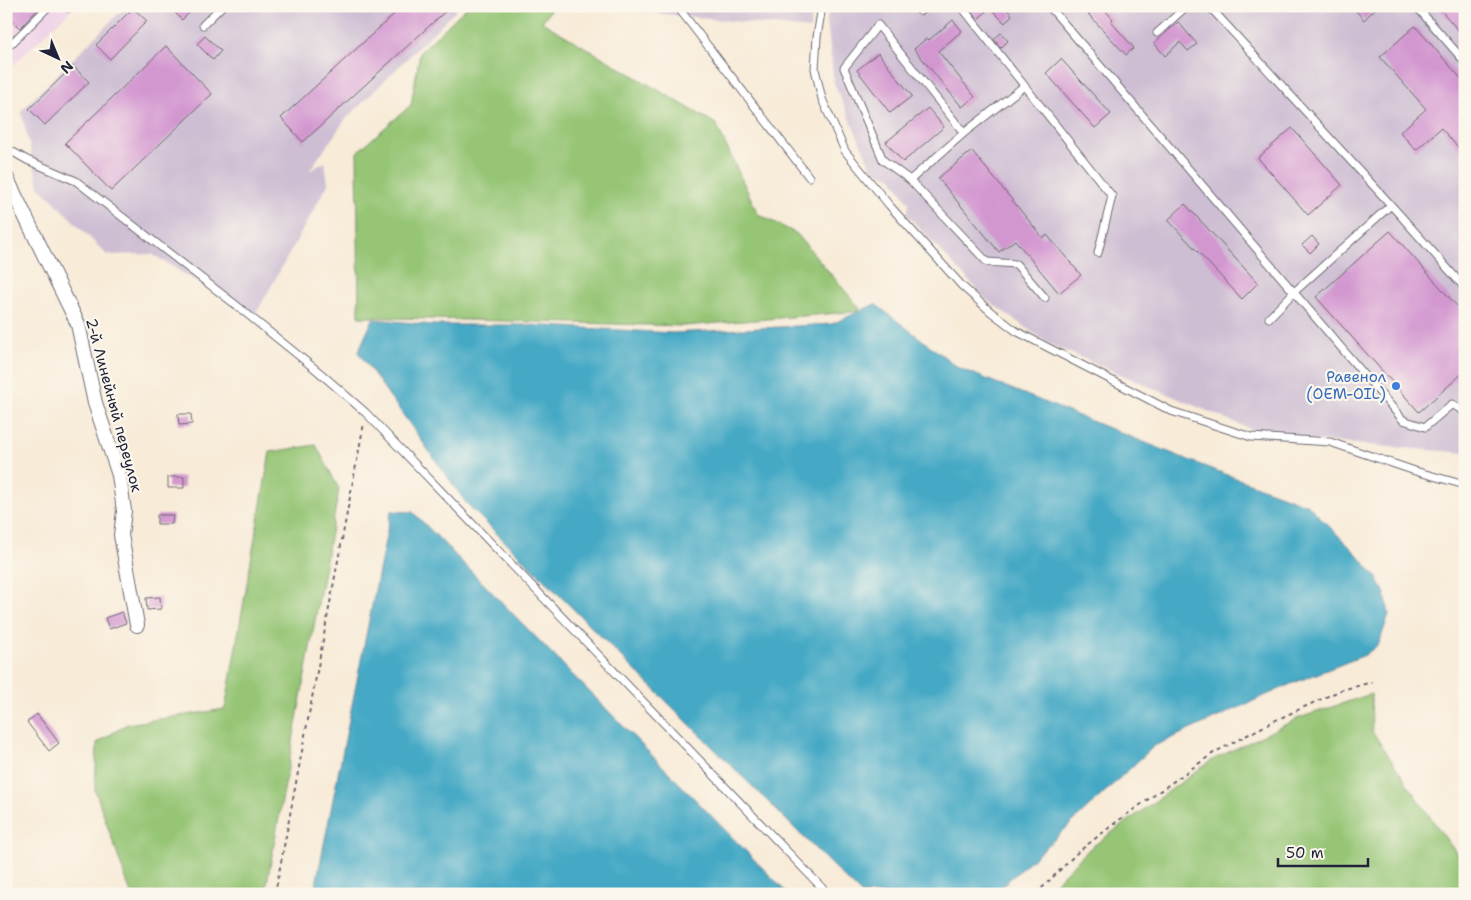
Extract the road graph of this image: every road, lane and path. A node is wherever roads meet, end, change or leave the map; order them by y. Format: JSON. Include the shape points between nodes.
{"nodes":[{"id":1,"x":49,"y":6,"type":"edge"},
{"id":2,"x":222,"y":6,"type":"edge"},
{"id":3,"x":677,"y":6,"type":"edge"},
{"id":4,"x":822,"y":6,"type":"edge"},
{"id":5,"x":917,"y":6,"type":"edge"},
{"id":6,"x":927,"y":6,"type":"edge"},
{"id":7,"x":960,"y":6,"type":"edge"},
{"id":8,"x":1049,"y":6,"type":"edge"},
{"id":9,"x":1187,"y":6,"type":"edge"},
{"id":10,"x":1210,"y":6,"type":"edge"},
{"id":11,"x":1416,"y":6,"type":"edge"},
{"id":12,"x":203,"y":25,"type":"dead end"},
{"id":13,"x":1157,"y":33,"type":"dead end"},
{"id":14,"x":6,"y":40,"type":"edge"},
{"id":15,"x":1465,"y":62,"type":"edge"},
{"id":16,"x":1024,"y":86,"type":"junction"},
{"id":17,"x":964,"y":133,"type":"junction"},
{"id":18,"x":6,"y":148,"type":"edge"},
{"id":19,"x":6,"y":177,"type":"edge"},
{"id":20,"x":809,"y":178,"type":"dead end"},
{"id":21,"x":910,"y":180,"type":"junction"},
{"id":22,"x":1391,"y":205,"type":"junction"},
{"id":23,"x":1098,"y":253,"type":"dead end"},
{"id":24,"x":1465,"y":288,"type":"edge"},
{"id":25,"x":1293,"y":293,"type":"junction"},
{"id":26,"x":1044,"y":298,"type":"dead end"},
{"id":27,"x":1268,"y":318,"type":"dead end"},
{"id":28,"x":1465,"y":412,"type":"edge"},
{"id":29,"x":366,"y":414,"type":"junction"},
{"id":30,"x":1465,"y":484,"type":"edge"},
{"id":31,"x":137,"y":625,"type":"dead end"},
{"id":32,"x":1373,"y":682,"type":"dead end"},
{"id":33,"x":275,"y":894,"type":"edge"},
{"id":34,"x":828,"y":894,"type":"edge"},
{"id":35,"x":1036,"y":894,"type":"edge"}],
"edges":[{"from":1,"to":14,"type":"lane","via":[[10,44]]},
{"from":2,"to":12,"type":"lane"},
{"from":3,"to":20,"type":"lane"},
{"from":4,"to":30,"type":"lane","via":[[814,69],[822,99],[845,151],[962,286],[1016,331],[1171,411],[1251,437],[1330,442],[1414,471]]},
{"from":5,"to":6,"type":"lane","via":[[920,11]]},
{"from":7,"to":16,"type":"lane"},
{"from":8,"to":25,"type":"lane"},
{"from":9,"to":13,"type":"lane"},
{"from":10,"to":22,"type":"lane"},
{"from":11,"to":15,"type":"lane"},
{"from":16,"to":17,"type":"lane"},
{"from":16,"to":23,"type":"lane","via":[[1112,196]]},
{"from":17,"to":21,"type":"lane"},
{"from":17,"to":21,"type":"lane","via":[[878,25],[844,68],[882,160]]},
{"from":18,"to":29,"type":"lane","via":[[76,181],[319,372]]},
{"from":19,"to":31,"type":"street","name":"2-й Линейный переулок","via":[[78,324],[95,403],[119,475],[124,511],[121,535]]},
{"from":21,"to":26,"type":"lane","via":[[987,262],[1016,264]]},
{"from":22,"to":24,"type":"lane"},
{"from":22,"to":25,"type":"lane"},
{"from":25,"to":27,"type":"lane"},
{"from":25,"to":28,"type":"lane","via":[[1403,420],[1425,427],[1452,404]]},
{"from":29,"to":33,"type":"path"},
{"from":29,"to":34,"type":"lane"},
{"from":32,"to":35,"type":"path","via":[[1341,690],[1215,752],[1078,852]]}]}
